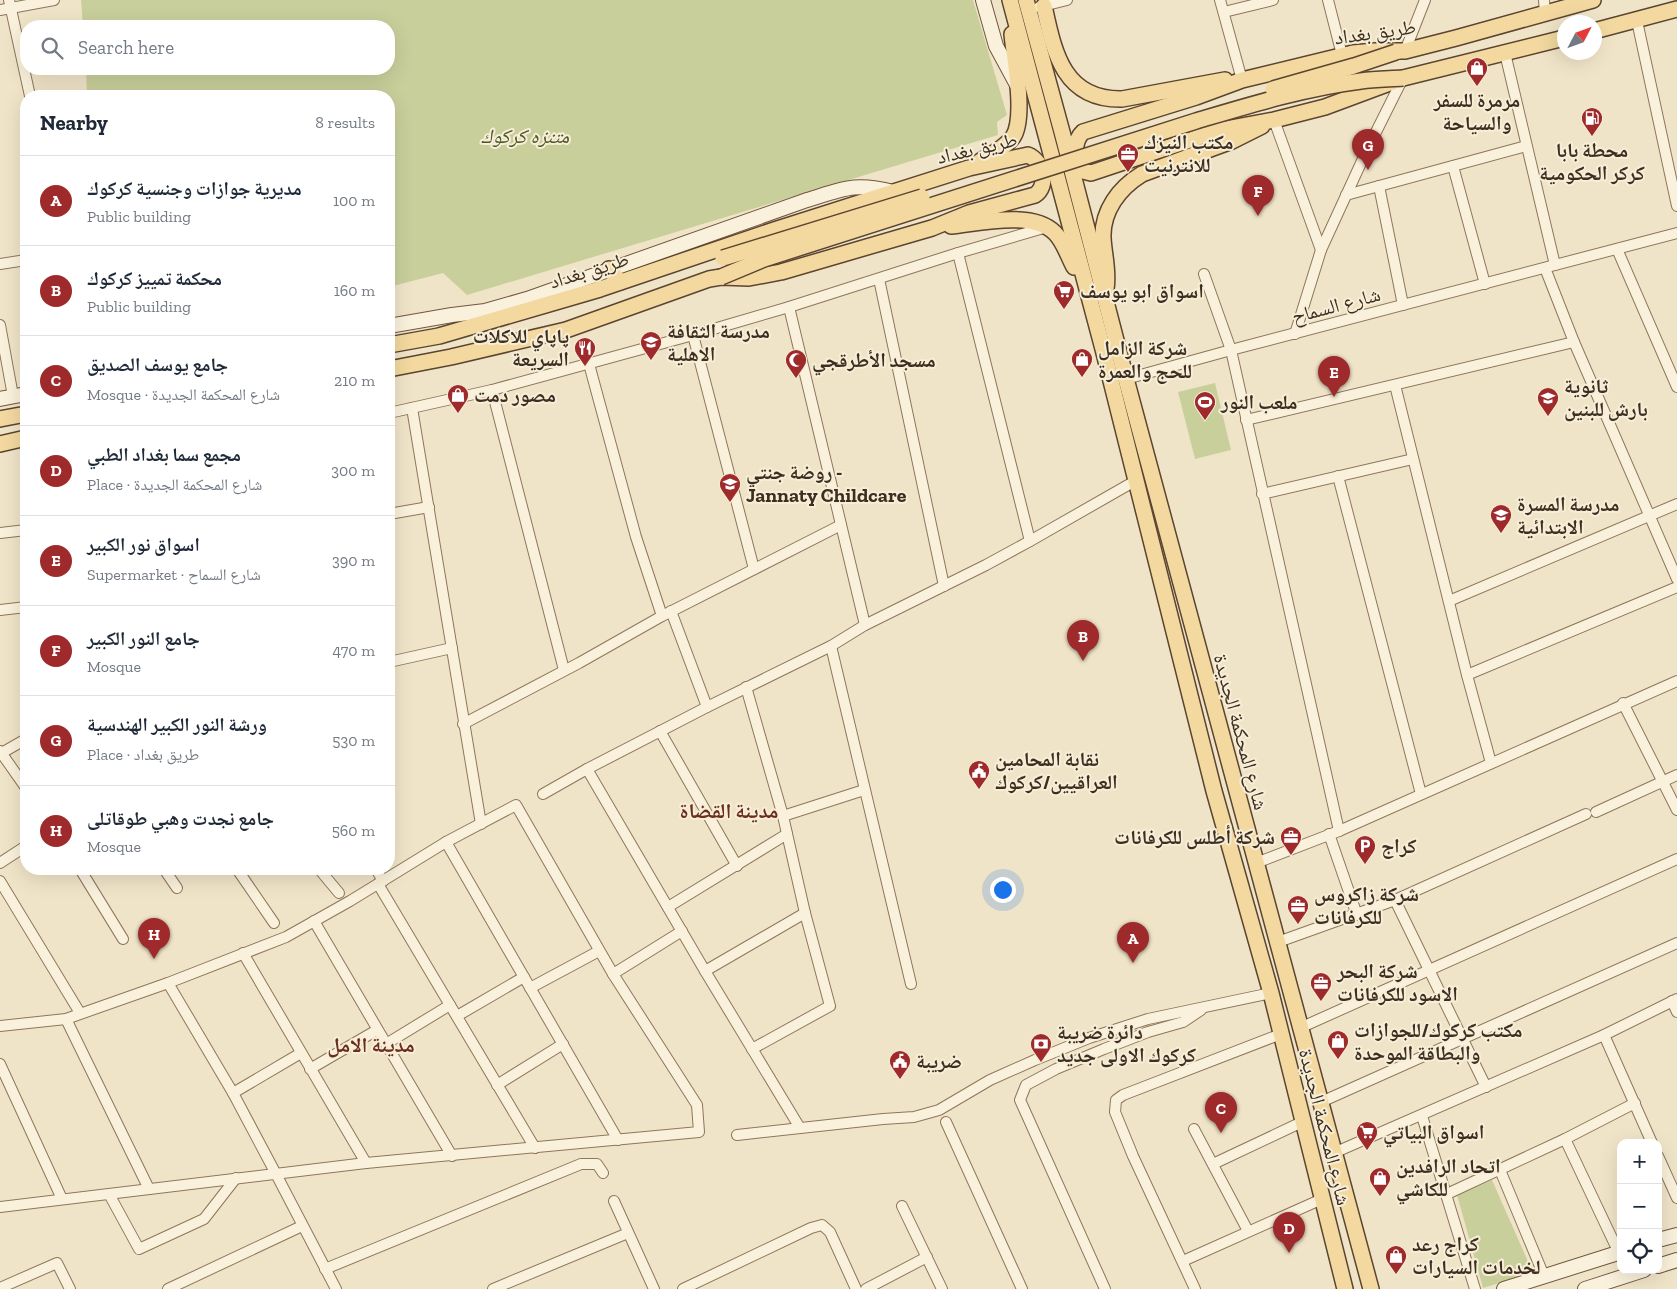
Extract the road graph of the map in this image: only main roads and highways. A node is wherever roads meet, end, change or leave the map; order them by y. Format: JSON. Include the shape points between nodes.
{"nodes":[{"id":1,"x":983,"y":0,"type":"edge"},
{"id":2,"x":1009,"y":0,"type":"edge"},
{"id":3,"x":1593,"y":0,"type":"edge"},
{"id":4,"x":1044,"y":3,"type":"edge"},
{"id":5,"x":1027,"y":4,"type":"edge"},
{"id":6,"x":1544,"y":7,"type":"edge"},
{"id":7,"x":1677,"y":9,"type":"edge"},
{"id":8,"x":1602,"y":29,"type":"edge"},
{"id":9,"x":1557,"y":40,"type":"edge"},
{"id":10,"x":1401,"y":51,"type":"junction"},
{"id":11,"x":1403,"y":78,"type":"junction"},
{"id":12,"x":1242,"y":80,"type":"junction"},
{"id":13,"x":1017,"y":85,"type":"junction"},
{"id":14,"x":1274,"y":120,"type":"junction"},
{"id":15,"x":969,"y":168,"type":"junction"},
{"id":16,"x":893,"y":192,"type":"junction"},
{"id":17,"x":932,"y":228,"type":"junction"},
{"id":18,"x":676,"y":263,"type":"junction"},
{"id":19,"x":609,"y":269,"type":"junction"},
{"id":20,"x":722,"y":277,"type":"junction"},
{"id":21,"x":620,"y":282,"type":"junction"},
{"id":22,"x":1097,"y":300,"type":"junction"},
{"id":23,"x":395,"y":325,"type":"edge"},
{"id":24,"x":395,"y":344,"type":"edge"},
{"id":25,"x":395,"y":368,"type":"edge"},
{"id":26,"x":20,"y":415,"type":"edge"},
{"id":27,"x":0,"y":419,"type":"edge"},
{"id":28,"x":20,"y":439,"type":"edge"},
{"id":29,"x":0,"y":444,"type":"edge"},
{"id":30,"x":1677,"y":1234,"type":"edge"},
{"id":31,"x":1662,"y":1239,"type":"edge"},
{"id":32,"x":1617,"y":1254,"type":"edge"},
{"id":33,"x":1677,"y":1260,"type":"edge"},
{"id":34,"x":1662,"y":1265,"type":"edge"},
{"id":35,"x":1632,"y":1274,"type":"edge"},
{"id":36,"x":1345,"y":1289,"type":"edge"},
{"id":37,"x":1372,"y":1289,"type":"edge"},
{"id":38,"x":1504,"y":1289,"type":"edge"},
{"id":39,"x":1585,"y":1289,"type":"edge"}],
"edges":[{"from":1,"to":13,"type":"main road","via":[[996,46]]},
{"from":2,"to":13,"type":"main road"},
{"from":2,"to":22,"type":"main road","name":"شارع المحكمة الجديدة","via":[[1061,192]]},
{"from":3,"to":6,"type":"main road","name":"طريق بغداد"},
{"from":4,"to":12,"type":"main road","via":[[1052,43],[1064,71],[1084,90],[1096,96],[1122,99],[1206,82]]},
{"from":5,"to":22,"type":"main road","name":"شارع المحكمة الجديدة","via":[[1075,185]]},
{"from":6,"to":10,"type":"main road","name":"طريق بغداد"},
{"from":7,"to":8,"type":"main road"},
{"from":9,"to":11,"type":"main road","name":"طريق بغداد"},
{"from":10,"to":12,"type":"main road","name":"طريق بغداد","via":[[1342,55]]},
{"from":10,"to":18,"type":"main road","bridge":true,"via":[[1149,125],[723,258]]},
{"from":11,"to":14,"type":"main road","name":"طريق بغداد","via":[[1325,107]]},
{"from":11,"to":20,"type":"main road","bridge":true,"via":[[1361,81],[1305,91],[1196,121],[764,259]]},
{"from":12,"to":14,"type":"main road","name":"طريق بغداد","via":[[1083,132],[1075,145],[1080,169],[1091,173],[1220,130]]},
{"from":13,"to":15,"type":"main road","via":[[1019,108],[1013,137]]},
{"from":14,"to":22,"type":"main road","via":[[1232,140],[1142,174],[1120,191],[1104,225],[1108,267]]},
{"from":15,"to":16,"type":"main road","name":"طريق بغداد"},
{"from":15,"to":17,"type":"main road","name":"طريق بغداد","via":[[1028,155],[1038,162],[1044,180],[1042,189],[1035,195]]},
{"from":16,"to":18,"type":"main road","name":"طريق بغداد"},
{"from":16,"to":19,"type":"main road","via":[[874,187],[850,187]]},
{"from":17,"to":20,"type":"main road","name":"طريق بغداد","via":[[781,272],[749,278]]},
{"from":17,"to":22,"type":"main road","via":[[1018,220],[1036,222],[1059,238]]},
{"from":18,"to":21,"type":"main road","name":"طريق بغداد"},
{"from":19,"to":21,"type":"main road"},
{"from":19,"to":23,"type":"main road","via":[[485,311]]},
{"from":20,"to":25,"type":"main road","name":"طريق بغداد","via":[[566,330]]},
{"from":21,"to":24,"type":"main road","name":"طريق بغداد","via":[[439,336]]},
{"from":22,"to":36,"type":"main road","name":"شارع المحكمة الجديدة","via":[[1135,481]]},
{"from":22,"to":37,"type":"main road","name":"شارع المحكمة الجديدة","via":[[1126,380]]},
{"from":26,"to":27,"type":"main road"},
{"from":28,"to":29,"type":"main road"},
{"from":30,"to":31,"type":"main road"},
{"from":32,"to":38,"type":"main road"},
{"from":33,"to":34,"type":"main road"},
{"from":35,"to":39,"type":"main road"}]}
